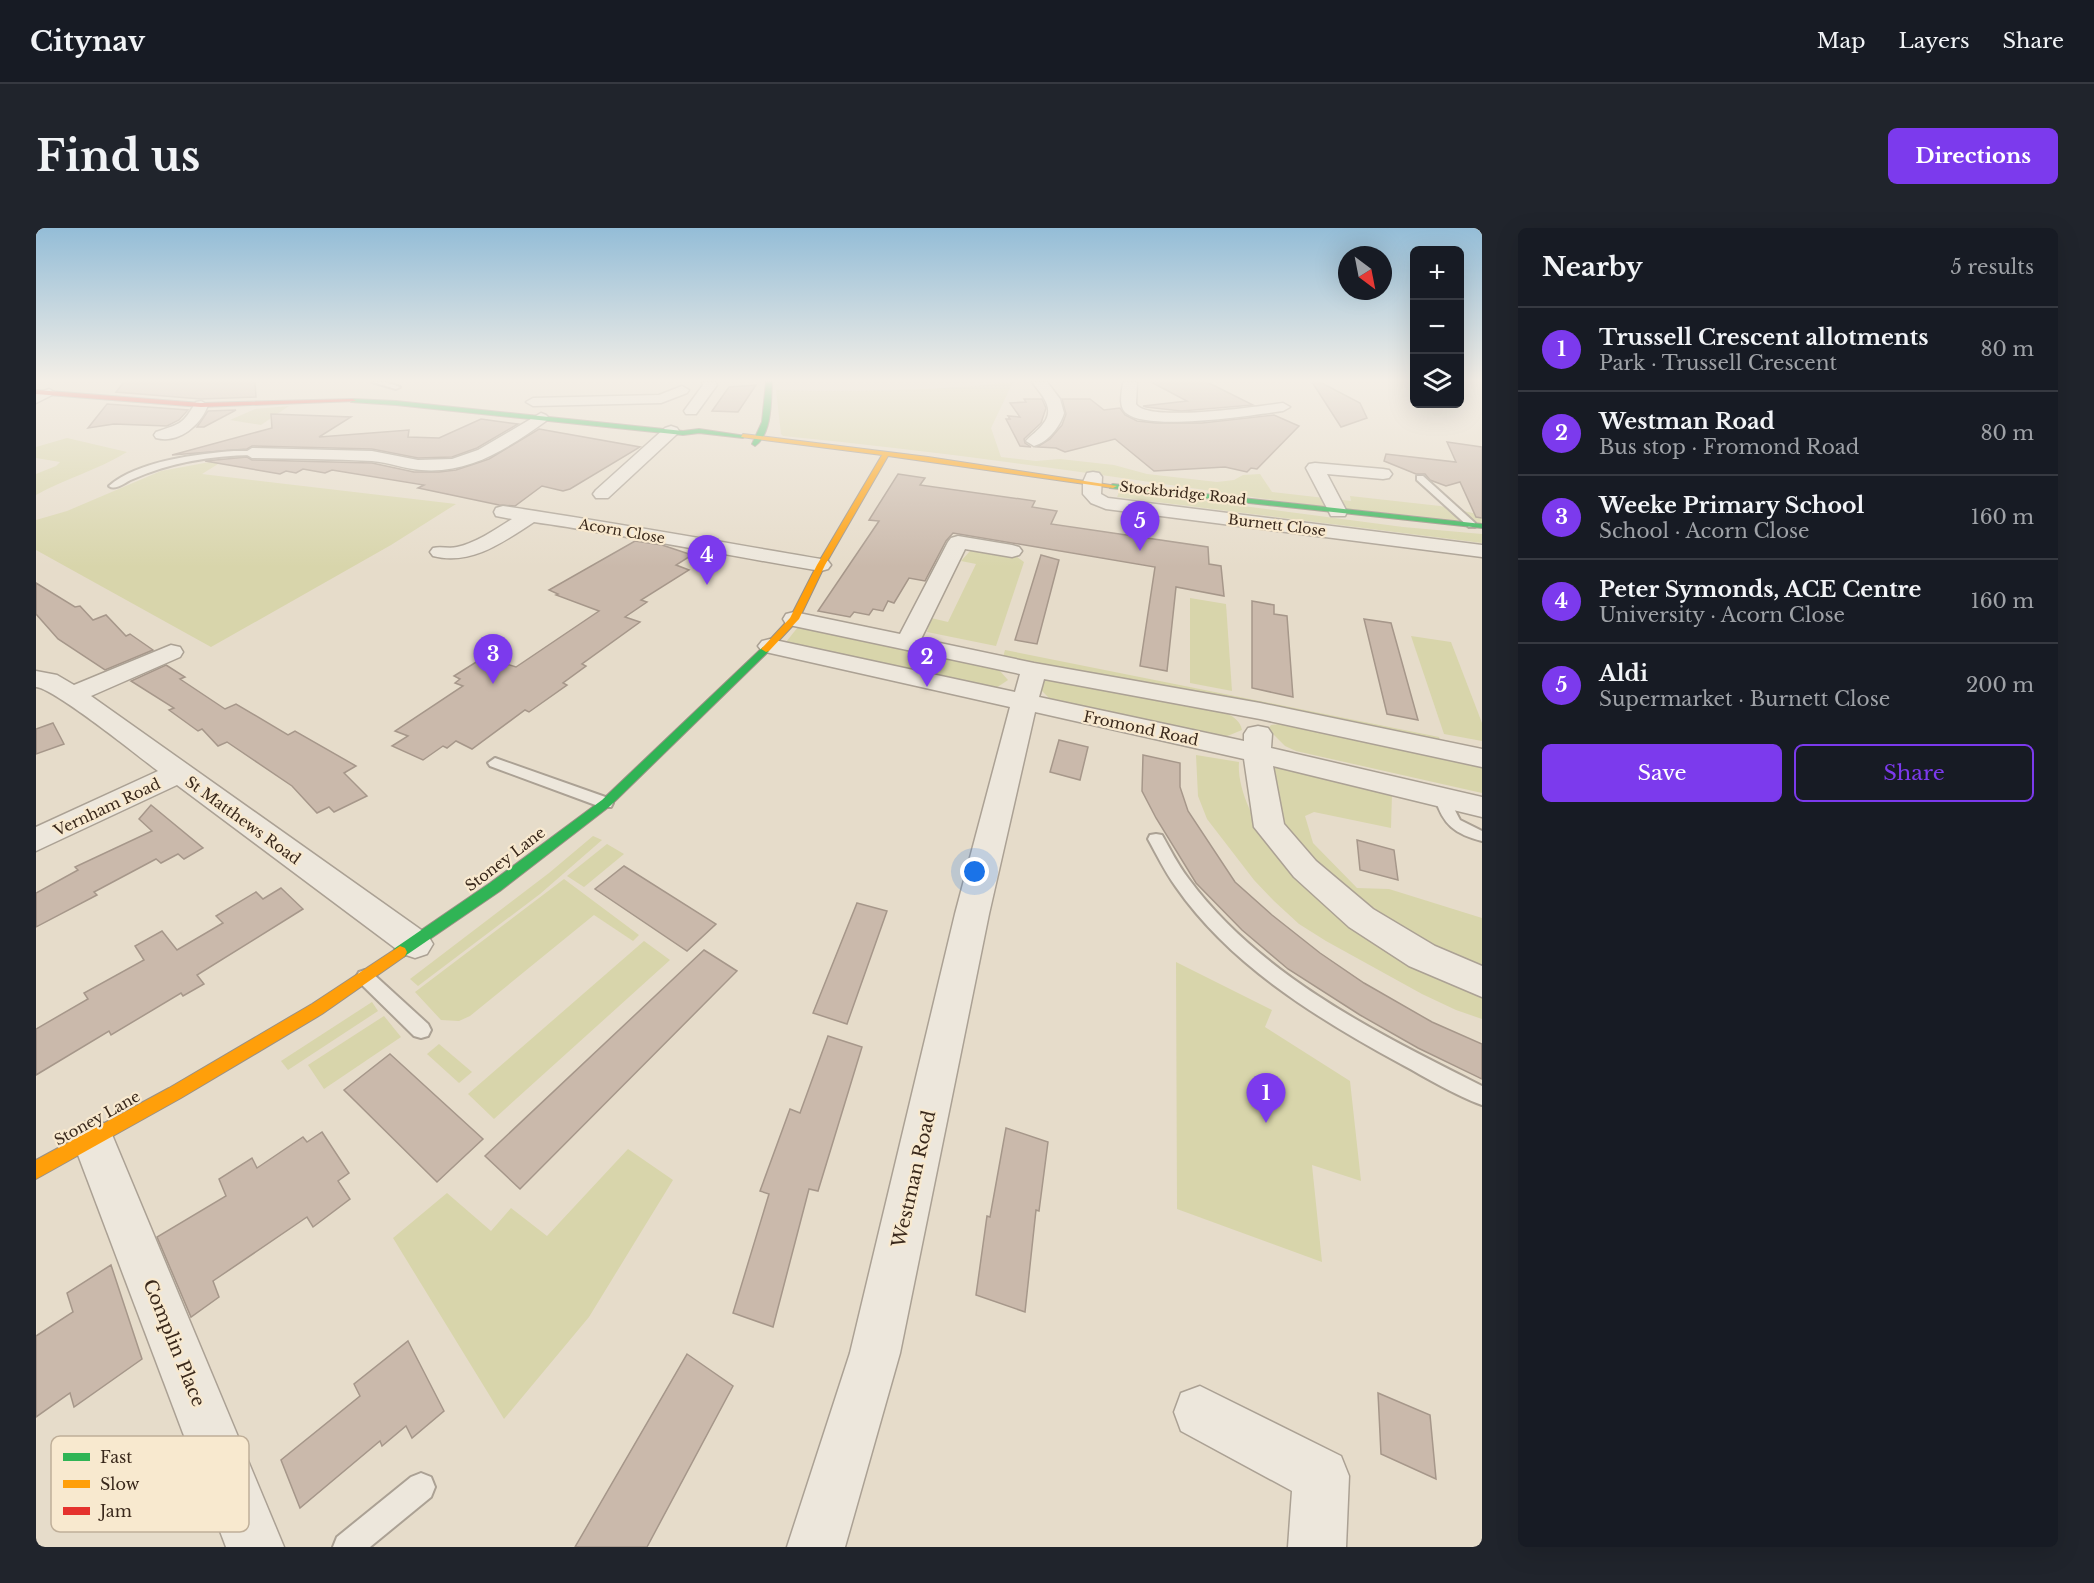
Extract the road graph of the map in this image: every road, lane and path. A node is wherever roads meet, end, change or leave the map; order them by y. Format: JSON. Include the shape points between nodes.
{"nodes":[{"id":1,"x":502,"y":444,"type":"edge"},
{"id":2,"x":663,"y":444,"type":"edge"},
{"id":3,"x":804,"y":444,"type":"edge"},
{"id":4,"x":252,"y":453,"type":"joint"},
{"id":5,"x":885,"y":455,"type":"junction"},
{"id":6,"x":1383,"y":474,"type":"dead end"},
{"id":7,"x":1420,"y":478,"type":"dead end"},
{"id":8,"x":1092,"y":480,"type":"junction"},
{"id":9,"x":113,"y":486,"type":"dead end"},
{"id":10,"x":602,"y":494,"type":"dead end"},
{"id":11,"x":503,"y":512,"type":"dead end"},
{"id":12,"x":1338,"y":512,"type":"junction"},
{"id":13,"x":529,"y":517,"type":"junction"},
{"id":14,"x":1477,"y":526,"type":"edge"},
{"id":15,"x":1012,"y":551,"type":"dead end"},
{"id":16,"x":1482,"y":551,"type":"edge"},
{"id":17,"x":440,"y":552,"type":"dead end"},
{"id":18,"x":821,"y":565,"type":"junction"},
{"id":19,"x":794,"y":619,"type":"junction"},
{"id":20,"x":908,"y":642,"type":"junction"},
{"id":21,"x":770,"y":646,"type":"junction"},
{"id":22,"x":171,"y":652,"type":"dead end"},
{"id":23,"x":36,"y":679,"type":"edge"},
{"id":24,"x":1029,"y":686,"type":"junction"},
{"id":25,"x":72,"y":695,"type":"junction"},
{"id":26,"x":1260,"y":711,"type":"junction"},
{"id":27,"x":1257,"y":753,"type":"junction"},
{"id":28,"x":1482,"y":758,"type":"edge"},
{"id":29,"x":495,"y":763,"type":"dead end"},
{"id":30,"x":179,"y":773,"type":"junction"},
{"id":31,"x":1442,"y":798,"type":"junction"},
{"id":32,"x":606,"y":803,"type":"junction"},
{"id":33,"x":1482,"y":807,"type":"edge"},
{"id":34,"x":1482,"y":836,"type":"edge"},
{"id":35,"x":1156,"y":839,"type":"dead end"},
{"id":36,"x":36,"y":840,"type":"edge"},
{"id":37,"x":415,"y":944,"type":"junction"},
{"id":38,"x":365,"y":977,"type":"junction"},
{"id":39,"x":1482,"y":982,"type":"edge"},
{"id":40,"x":421,"y":1030,"type":"dead end"},
{"id":41,"x":1482,"y":1096,"type":"edge"},
{"id":42,"x":93,"y":1139,"type":"junction"},
{"id":43,"x":36,"y":1170,"type":"edge"},
{"id":44,"x":1200,"y":1412,"type":"dead end"},
{"id":45,"x":211,"y":1436,"type":"edge"},
{"id":46,"x":421,"y":1487,"type":"dead end"},
{"id":47,"x":249,"y":1532,"type":"edge"},
{"id":48,"x":255,"y":1547,"type":"edge"},
{"id":49,"x":347,"y":1547,"type":"edge"},
{"id":50,"x":816,"y":1547,"type":"edge"},
{"id":51,"x":1317,"y":1547,"type":"edge"}],
"edges":[{"from":1,"to":4,"type":"street","via":[[487,454],[450,464],[419,466],[372,456]]},
{"from":2,"to":10,"type":"street"},
{"from":3,"to":5,"type":"main road","name":"Stockbridge Road","via":[[863,448]]},
{"from":4,"to":9,"type":"lane","via":[[217,455],[156,467]]},
{"from":5,"to":8,"type":"main road","name":"Stockbridge Road","via":[[920,454],[986,468]]},
{"from":5,"to":18,"type":"main road","name":"Stoney Lane"},
{"from":6,"to":12,"type":"street","via":[[1315,468]]},
{"from":7,"to":14,"type":"lane"},
{"from":8,"to":12,"type":"main road","name":"Stockbridge Road"},
{"from":8,"to":16,"type":"street","name":"Burnett Close","via":[[1090,492],[1106,504]]},
{"from":11,"to":13,"type":"street","name":"Acorn Close"},
{"from":12,"to":14,"type":"main road","name":"Stockbridge Road"},
{"from":13,"to":17,"type":"street","via":[[458,554]]},
{"from":13,"to":18,"type":"street","name":"Acorn Close","via":[[626,529],[756,559]]},
{"from":15,"to":20,"type":"street","via":[[958,542]]},
{"from":18,"to":19,"type":"main road","name":"Stoney Lane"},
{"from":19,"to":20,"type":"street","name":"Fromond Road"},
{"from":19,"to":21,"type":"main road","name":"Stoney Lane"},
{"from":20,"to":24,"type":"street","name":"Fromond Road"},
{"from":21,"to":24,"type":"street","name":"Fromond Road"},
{"from":21,"to":32,"type":"main road","name":"Stoney Lane"},
{"from":22,"to":25,"type":"street"},
{"from":23,"to":25,"type":"street","name":"St Matthews Road","via":[[48,680]]},
{"from":24,"to":26,"type":"street","name":"Fromond Road"},
{"from":24,"to":27,"type":"street","name":"Fromond Road"},
{"from":24,"to":50,"type":"street","name":"Westman Road","via":[[972,914],[875,1353]]},
{"from":25,"to":30,"type":"street","name":"St Matthews Road"},
{"from":26,"to":27,"type":"street"},
{"from":26,"to":28,"type":"street","name":"Fromond Road"},
{"from":27,"to":31,"type":"street","name":"Fromond Road"},
{"from":27,"to":39,"type":"street","via":[[1269,827],[1305,869],[1361,918],[1422,956]]},
{"from":29,"to":32,"type":"lane"},
{"from":30,"to":36,"type":"street","name":"Vernham Road"},
{"from":30,"to":37,"type":"street","name":"St Matthews Road"},
{"from":31,"to":33,"type":"street","name":"Fromond Road"},
{"from":31,"to":34,"type":"lane","via":[[1448,818],[1469,833]]},
{"from":32,"to":37,"type":"main road","name":"Stoney Lane"},
{"from":35,"to":41,"type":"lane","via":[[1167,861],[1202,907],[1245,950],[1301,994],[1387,1048]]},
{"from":37,"to":38,"type":"main road","name":"Stoney Lane"},
{"from":38,"to":40,"type":"lane"},
{"from":38,"to":42,"type":"main road","name":"Stoney Lane","via":[[286,1028]]},
{"from":42,"to":43,"type":"main road","name":"Stoney Lane"},
{"from":42,"to":45,"type":"street","name":"Complin Place"},
{"from":44,"to":51,"type":"street","via":[[1321,1476]]},
{"from":46,"to":49,"type":"lane"},
{"from":47,"to":48,"type":"street","name":"Complin Place"}]}
